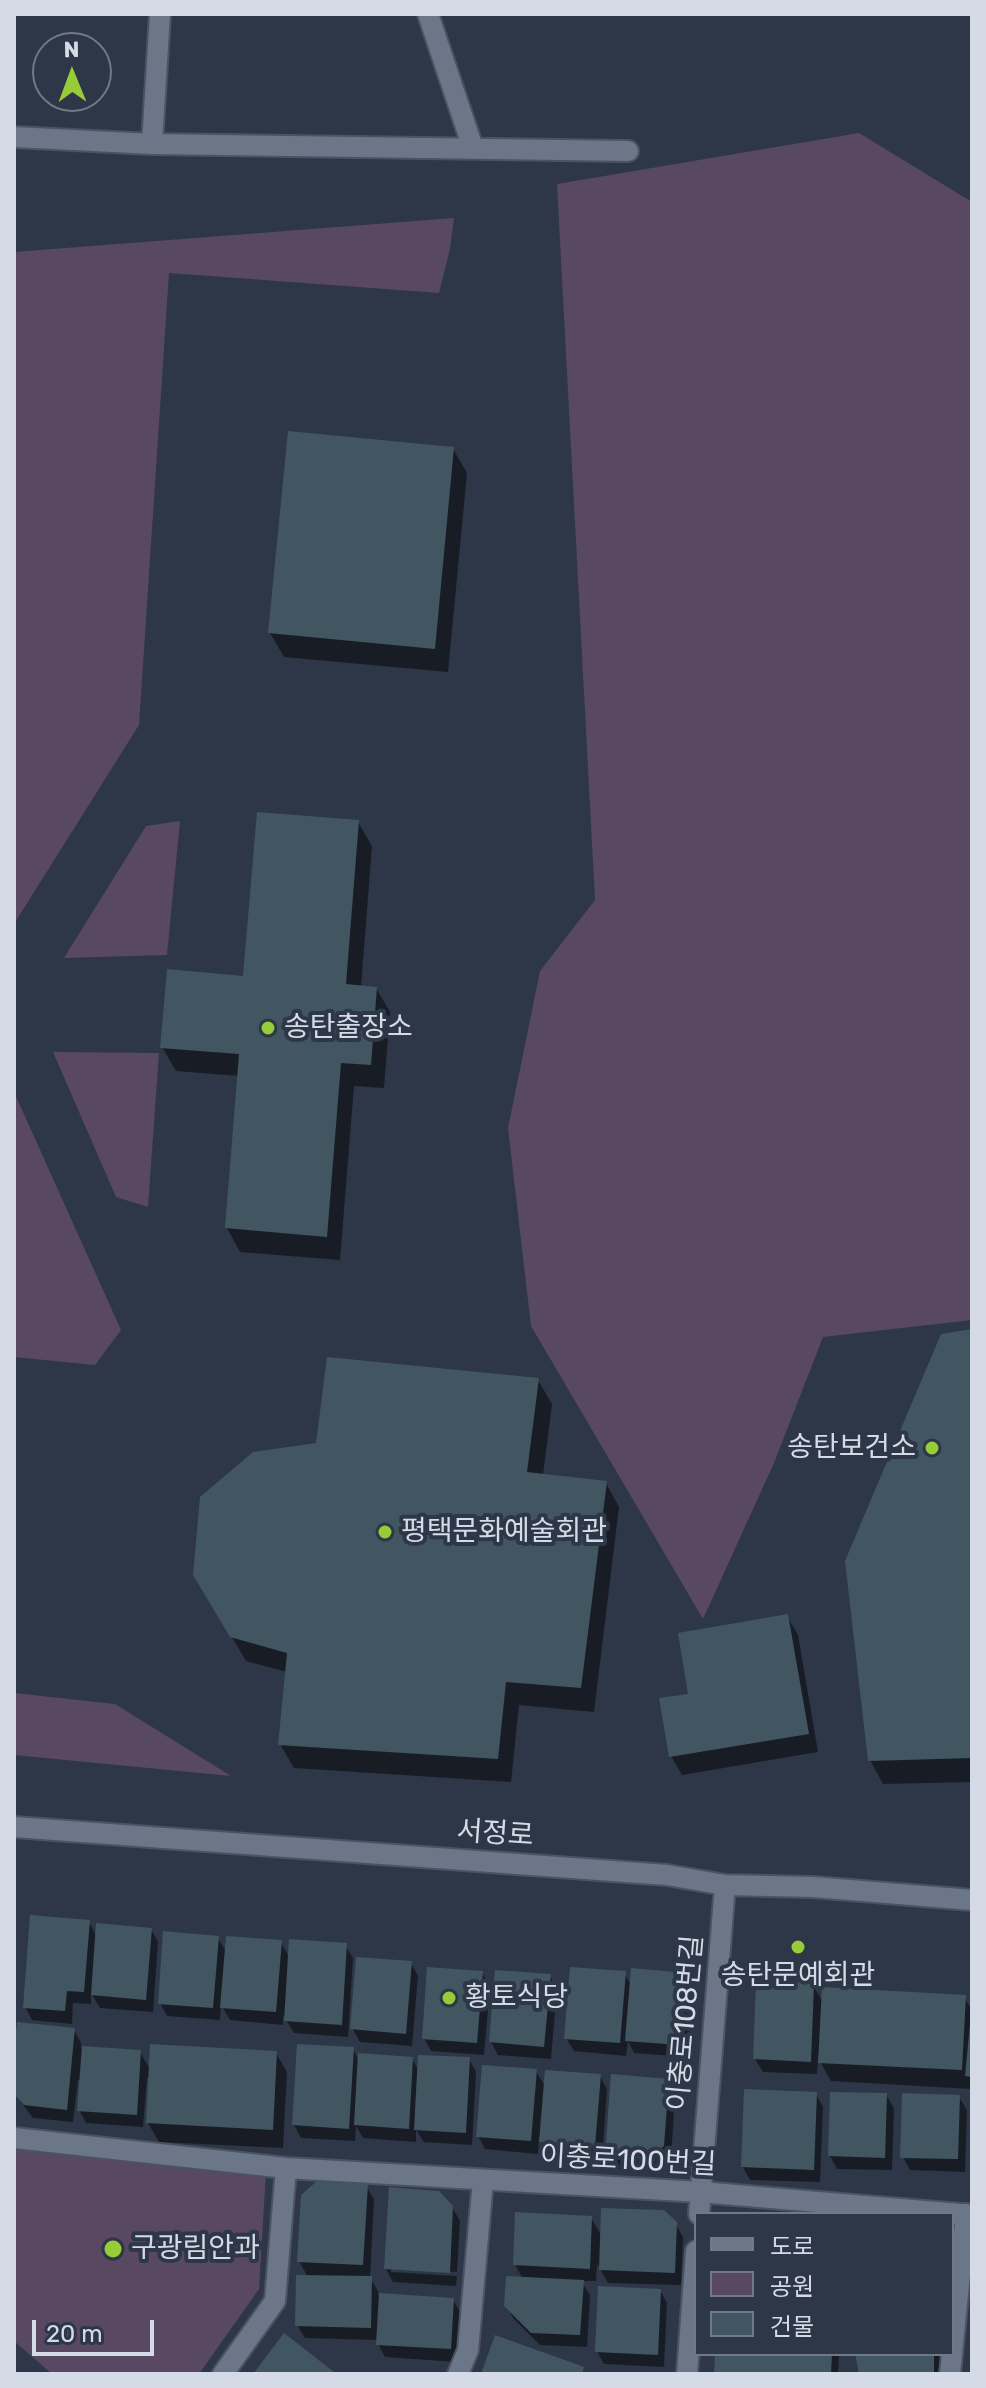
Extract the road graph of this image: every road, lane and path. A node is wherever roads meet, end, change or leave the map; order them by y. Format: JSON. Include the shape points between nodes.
{"nodes":[{"id":1,"x":160,"y":14,"type":"edge"},
{"id":2,"x":428,"y":14,"type":"edge"},
{"id":3,"x":14,"y":137,"type":"edge"},
{"id":4,"x":152,"y":144,"type":"junction"},
{"id":5,"x":473,"y":148,"type":"junction"},
{"id":6,"x":628,"y":151,"type":"dead end"},
{"id":7,"x":14,"y":1827,"type":"edge"},
{"id":8,"x":725,"y":1885,"type":"junction"},
{"id":9,"x":972,"y":1900,"type":"edge"},
{"id":10,"x":14,"y":2138,"type":"edge"},
{"id":11,"x":286,"y":2168,"type":"junction"},
{"id":12,"x":483,"y":2180,"type":"junction"},
{"id":13,"x":700,"y":2192,"type":"junction"},
{"id":14,"x":699,"y":2212,"type":"edge"},
{"id":15,"x":934,"y":2212,"type":"edge"},
{"id":16,"x":969,"y":2215,"type":"edge"},
{"id":17,"x":694,"y":2278,"type":"edge"},
{"id":18,"x":954,"y":2341,"type":"edge"},
{"id":19,"x":223,"y":2374,"type":"edge"},
{"id":20,"x":458,"y":2374,"type":"edge"},
{"id":21,"x":687,"y":2374,"type":"edge"}],
"edges":[{"from":1,"to":4,"type":"street"},
{"from":2,"to":5,"type":"street"},
{"from":3,"to":4,"type":"street"},
{"from":4,"to":5,"type":"street"},
{"from":5,"to":6,"type":"street"},
{"from":7,"to":8,"type":"street","name":"서정로","via":[[667,1875]]},
{"from":8,"to":9,"type":"street","name":"서정로"},
{"from":8,"to":13,"type":"street","name":"이충로108번길"},
{"from":10,"to":11,"type":"street","name":"이충로100번길"},
{"from":11,"to":12,"type":"street","name":"이충로100번길"},
{"from":11,"to":19,"type":"street","via":[[275,2301]]},
{"from":12,"to":13,"type":"street","name":"이충로100번길"},
{"from":12,"to":20,"type":"street","via":[[468,2350]]},
{"from":13,"to":14,"type":"street","name":"이충로108번길"},
{"from":13,"to":15,"type":"street","name":"이충로100번길"},
{"from":16,"to":18,"type":"street","name":"이충로100번길"},
{"from":17,"to":21,"type":"street"}]}
